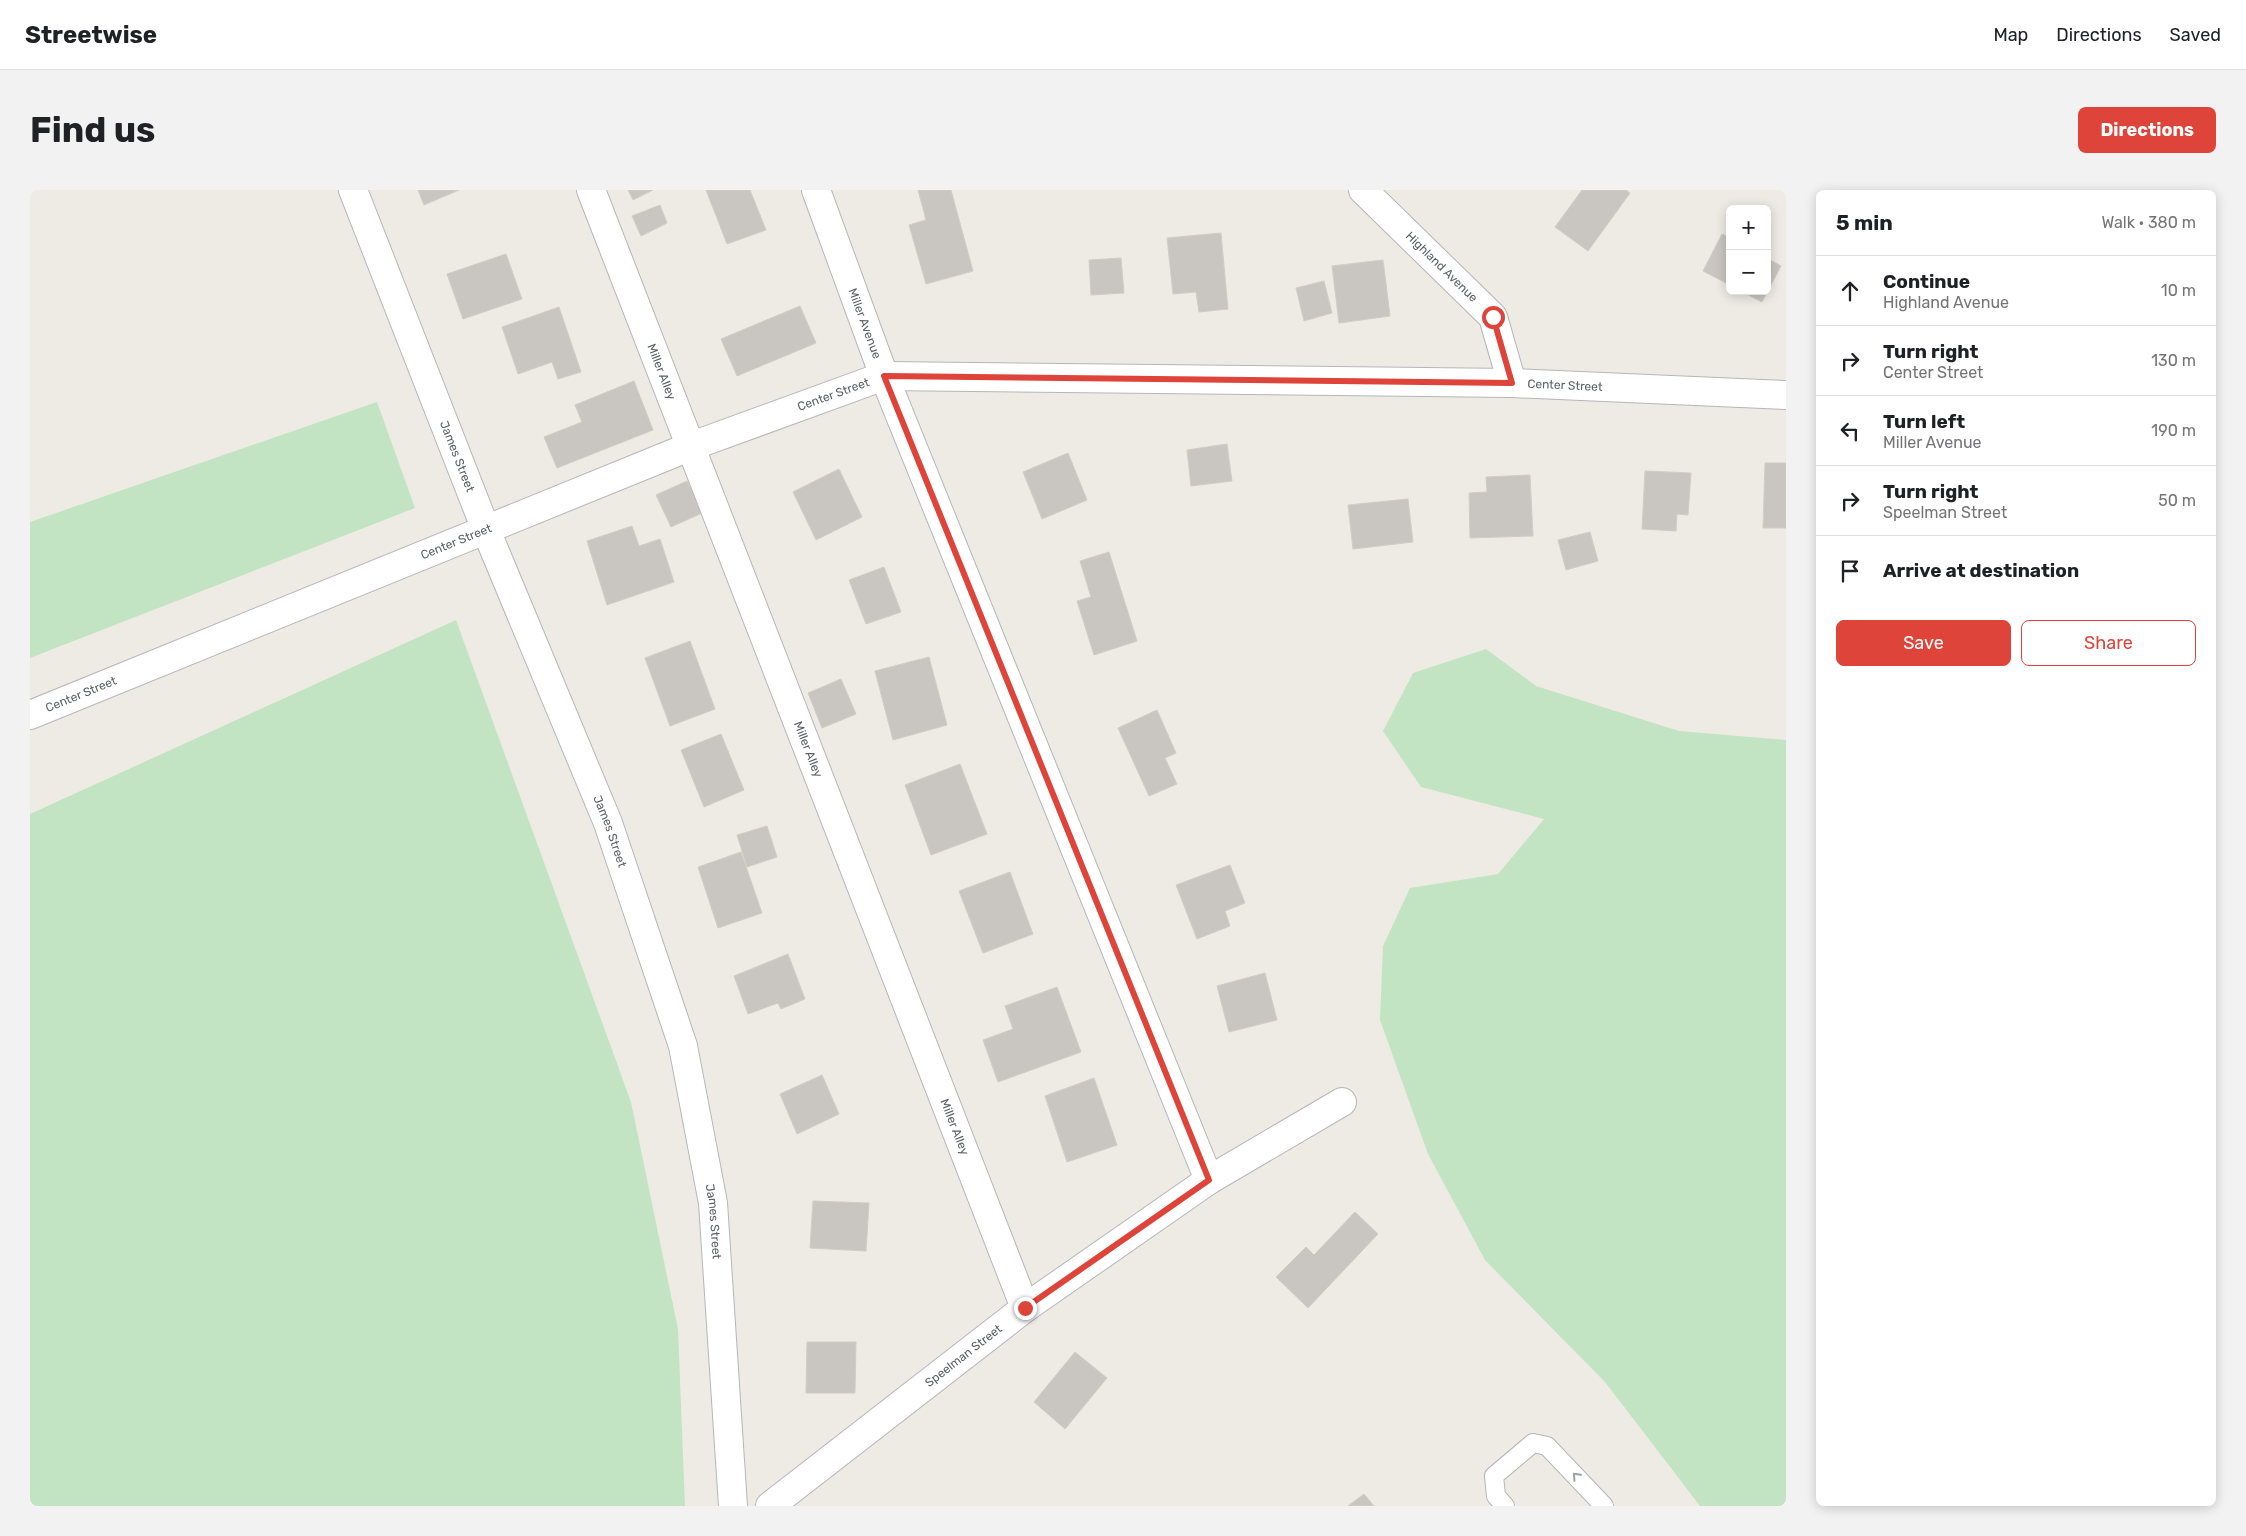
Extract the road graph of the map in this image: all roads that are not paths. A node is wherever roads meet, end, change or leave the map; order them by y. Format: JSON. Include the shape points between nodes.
{"nodes":[{"id":1,"x":353,"y":190,"type":"edge"},
{"id":2,"x":591,"y":190,"type":"edge"},
{"id":3,"x":816,"y":190,"type":"edge"},
{"id":4,"x":1363,"y":190,"type":"edge"},
{"id":5,"x":884,"y":376,"type":"junction"},
{"id":6,"x":1512,"y":383,"type":"junction"},
{"id":7,"x":1786,"y":395,"type":"edge"},
{"id":8,"x":689,"y":447,"type":"junction"},
{"id":9,"x":486,"y":530,"type":"junction"},
{"id":10,"x":30,"y":715,"type":"edge"},
{"id":11,"x":1342,"y":1102,"type":"dead end"},
{"id":12,"x":1209,"y":1180,"type":"junction"},
{"id":13,"x":1025,"y":1308,"type":"junction"},
{"id":14,"x":1501,"y":1501,"type":"edge"},
{"id":15,"x":733,"y":1506,"type":"edge"},
{"id":16,"x":770,"y":1506,"type":"edge"},
{"id":17,"x":1604,"y":1506,"type":"edge"}],
"edges":[{"from":1,"to":9,"type":"street","name":"James Street"},
{"from":2,"to":8,"type":"street","name":"Miller Alley"},
{"from":3,"to":5,"type":"street","name":"Miller Avenue"},
{"from":4,"to":6,"type":"street","name":"Highland Avenue","via":[[1493,317]]},
{"from":5,"to":6,"type":"street","name":"Center Street"},
{"from":5,"to":8,"type":"street","name":"Center Street"},
{"from":5,"to":12,"type":"street","name":"Miller Avenue"},
{"from":6,"to":7,"type":"street","name":"Center Street"},
{"from":8,"to":9,"type":"street","name":"Center Street"},
{"from":8,"to":13,"type":"street","name":"Miller Alley"},
{"from":9,"to":10,"type":"street","name":"Center Street"},
{"from":9,"to":15,"type":"street","name":"James Street","via":[[608,823],[683,1046],[713,1203]]},
{"from":11,"to":12,"type":"street","name":"Speelman Street"},
{"from":12,"to":13,"type":"street","name":"Speelman Street"},
{"from":13,"to":16,"type":"street","name":"Speelman Street"},
{"from":17,"to":14,"type":"lane","one_way":true,"via":[[1548,1446],[1533,1443],[1494,1476]]}]}
